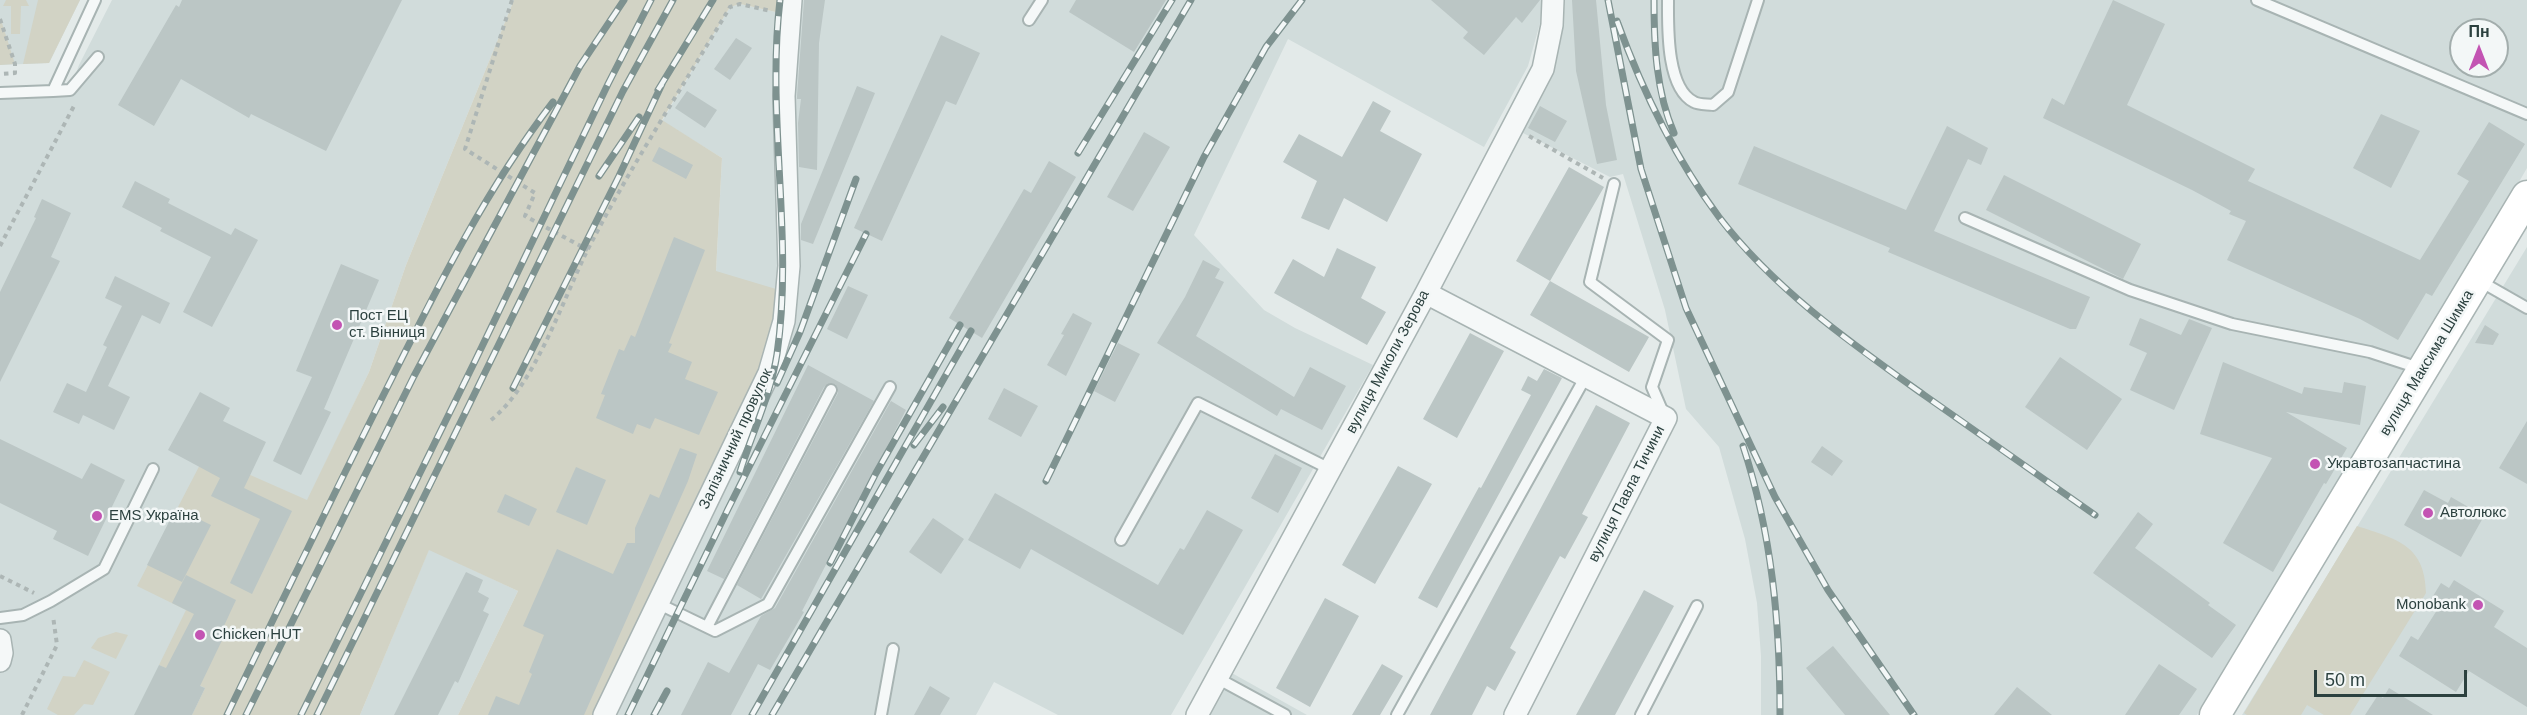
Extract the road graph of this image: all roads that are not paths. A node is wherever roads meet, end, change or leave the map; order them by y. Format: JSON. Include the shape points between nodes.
{"nodes":[{"id":1,"x":95,"y":0,"type":"edge"},
{"id":2,"x":1042,"y":0,"type":"edge"},
{"id":3,"x":1553,"y":0,"type":"edge"},
{"id":4,"x":1668,"y":0,"type":"edge"},
{"id":5,"x":1758,"y":0,"type":"edge"},
{"id":6,"x":2258,"y":0,"type":"edge"},
{"id":7,"x":790,"y":7,"type":"edge"},
{"id":8,"x":1029,"y":20,"type":"dead end"},
{"id":9,"x":98,"y":57,"type":"dead end"},
{"id":10,"x":53,"y":91,"type":"junction"},
{"id":11,"x":0,"y":93,"type":"edge"},
{"id":12,"x":2527,"y":114,"type":"edge"},
{"id":13,"x":1614,"y":184,"type":"road end"},
{"id":14,"x":2527,"y":196,"type":"edge"},
{"id":15,"x":1965,"y":218,"type":"dead end"},
{"id":16,"x":2477,"y":280,"type":"junction"},
{"id":17,"x":1426,"y":293,"type":"junction"},
{"id":18,"x":2527,"y":308,"type":"edge"},
{"id":19,"x":2423,"y":370,"type":"junction"},
{"id":20,"x":1586,"y":376,"type":"junction"},
{"id":21,"x":890,"y":387,"type":"dead end"},
{"id":22,"x":831,"y":390,"type":"dead end"},
{"id":23,"x":1666,"y":418,"type":"junction"},
{"id":24,"x":153,"y":469,"type":"dead end"},
{"id":25,"x":1330,"y":469,"type":"junction"},
{"id":26,"x":1122,"y":540,"type":"dead end"},
{"id":27,"x":657,"y":603,"type":"junction"},
{"id":28,"x":1697,"y":606,"type":"dead end"},
{"id":29,"x":0,"y":618,"type":"edge"},
{"id":30,"x":707,"y":627,"type":"junction"},
{"id":31,"x":0,"y":640,"type":"edge"},
{"id":32,"x":893,"y":649,"type":"dead end"},
{"id":33,"x":0,"y":661,"type":"edge"},
{"id":34,"x":1217,"y":678,"type":"junction"},
{"id":35,"x":2222,"y":713,"type":"edge"},
{"id":36,"x":604,"y":715,"type":"edge"},
{"id":37,"x":881,"y":715,"type":"edge"},
{"id":38,"x":1197,"y":715,"type":"edge"},
{"id":39,"x":1285,"y":715,"type":"edge"},
{"id":40,"x":1397,"y":715,"type":"edge"},
{"id":41,"x":1515,"y":715,"type":"edge"},
{"id":42,"x":1641,"y":715,"type":"edge"}],
"edges":[{"from":1,"to":10,"type":"lane"},
{"from":2,"to":8,"type":"lane"},
{"from":3,"to":17,"type":"street","name":"вулиця Миколи Зерова","via":[[1543,69]]},
{"from":4,"to":5,"type":"lane","via":[[1668,40],[1682,90],[1694,102],[1713,105],[1728,92]]},
{"from":6,"to":12,"type":"lane"},
{"from":7,"to":27,"type":"street","name":"Залізничний провулок","via":[[784,96],[789,266],[784,321],[769,373]]},
{"from":9,"to":10,"type":"lane","via":[[70,90]]},
{"from":10,"to":11,"type":"lane"},
{"from":13,"to":23,"type":"lane","via":[[1590,282],[1668,340],[1652,387]]},
{"from":14,"to":16,"type":"main road","name":"вулиця Максима Шимка"},
{"from":15,"to":19,"type":"lane","via":[[2130,290],[2232,324],[2370,352]]},
{"from":16,"to":18,"type":"lane"},
{"from":16,"to":19,"type":"main road","name":"вулиця Максима Шимка"},
{"from":17,"to":20,"type":"street","name":"вулиця Павла Тичини"},
{"from":17,"to":25,"type":"street","name":"вулиця Миколи Зерова"},
{"from":19,"to":35,"type":"main road","name":"вулиця Максима Шимка"},
{"from":20,"to":23,"type":"street","name":"вулиця Павла Тичини"},
{"from":20,"to":40,"type":"lane"},
{"from":21,"to":30,"type":"lane","via":[[768,604],[715,631]]},
{"from":22,"to":30,"type":"lane"},
{"from":23,"to":41,"type":"street","name":"вулиця Павла Тичини"},
{"from":24,"to":29,"type":"lane","via":[[104,569],[23,615]]},
{"from":25,"to":26,"type":"lane","via":[[1198,403]]},
{"from":25,"to":34,"type":"street","name":"вулиця Миколи Зерова"},
{"from":27,"to":30,"type":"lane"},
{"from":27,"to":36,"type":"street","name":"Залізничний провулок"},
{"from":28,"to":42,"type":"lane"},
{"from":31,"to":33,"type":"street"},
{"from":32,"to":37,"type":"lane"},
{"from":34,"to":38,"type":"street","name":"вулиця Миколи Зерова"},
{"from":34,"to":39,"type":"lane"}]}
